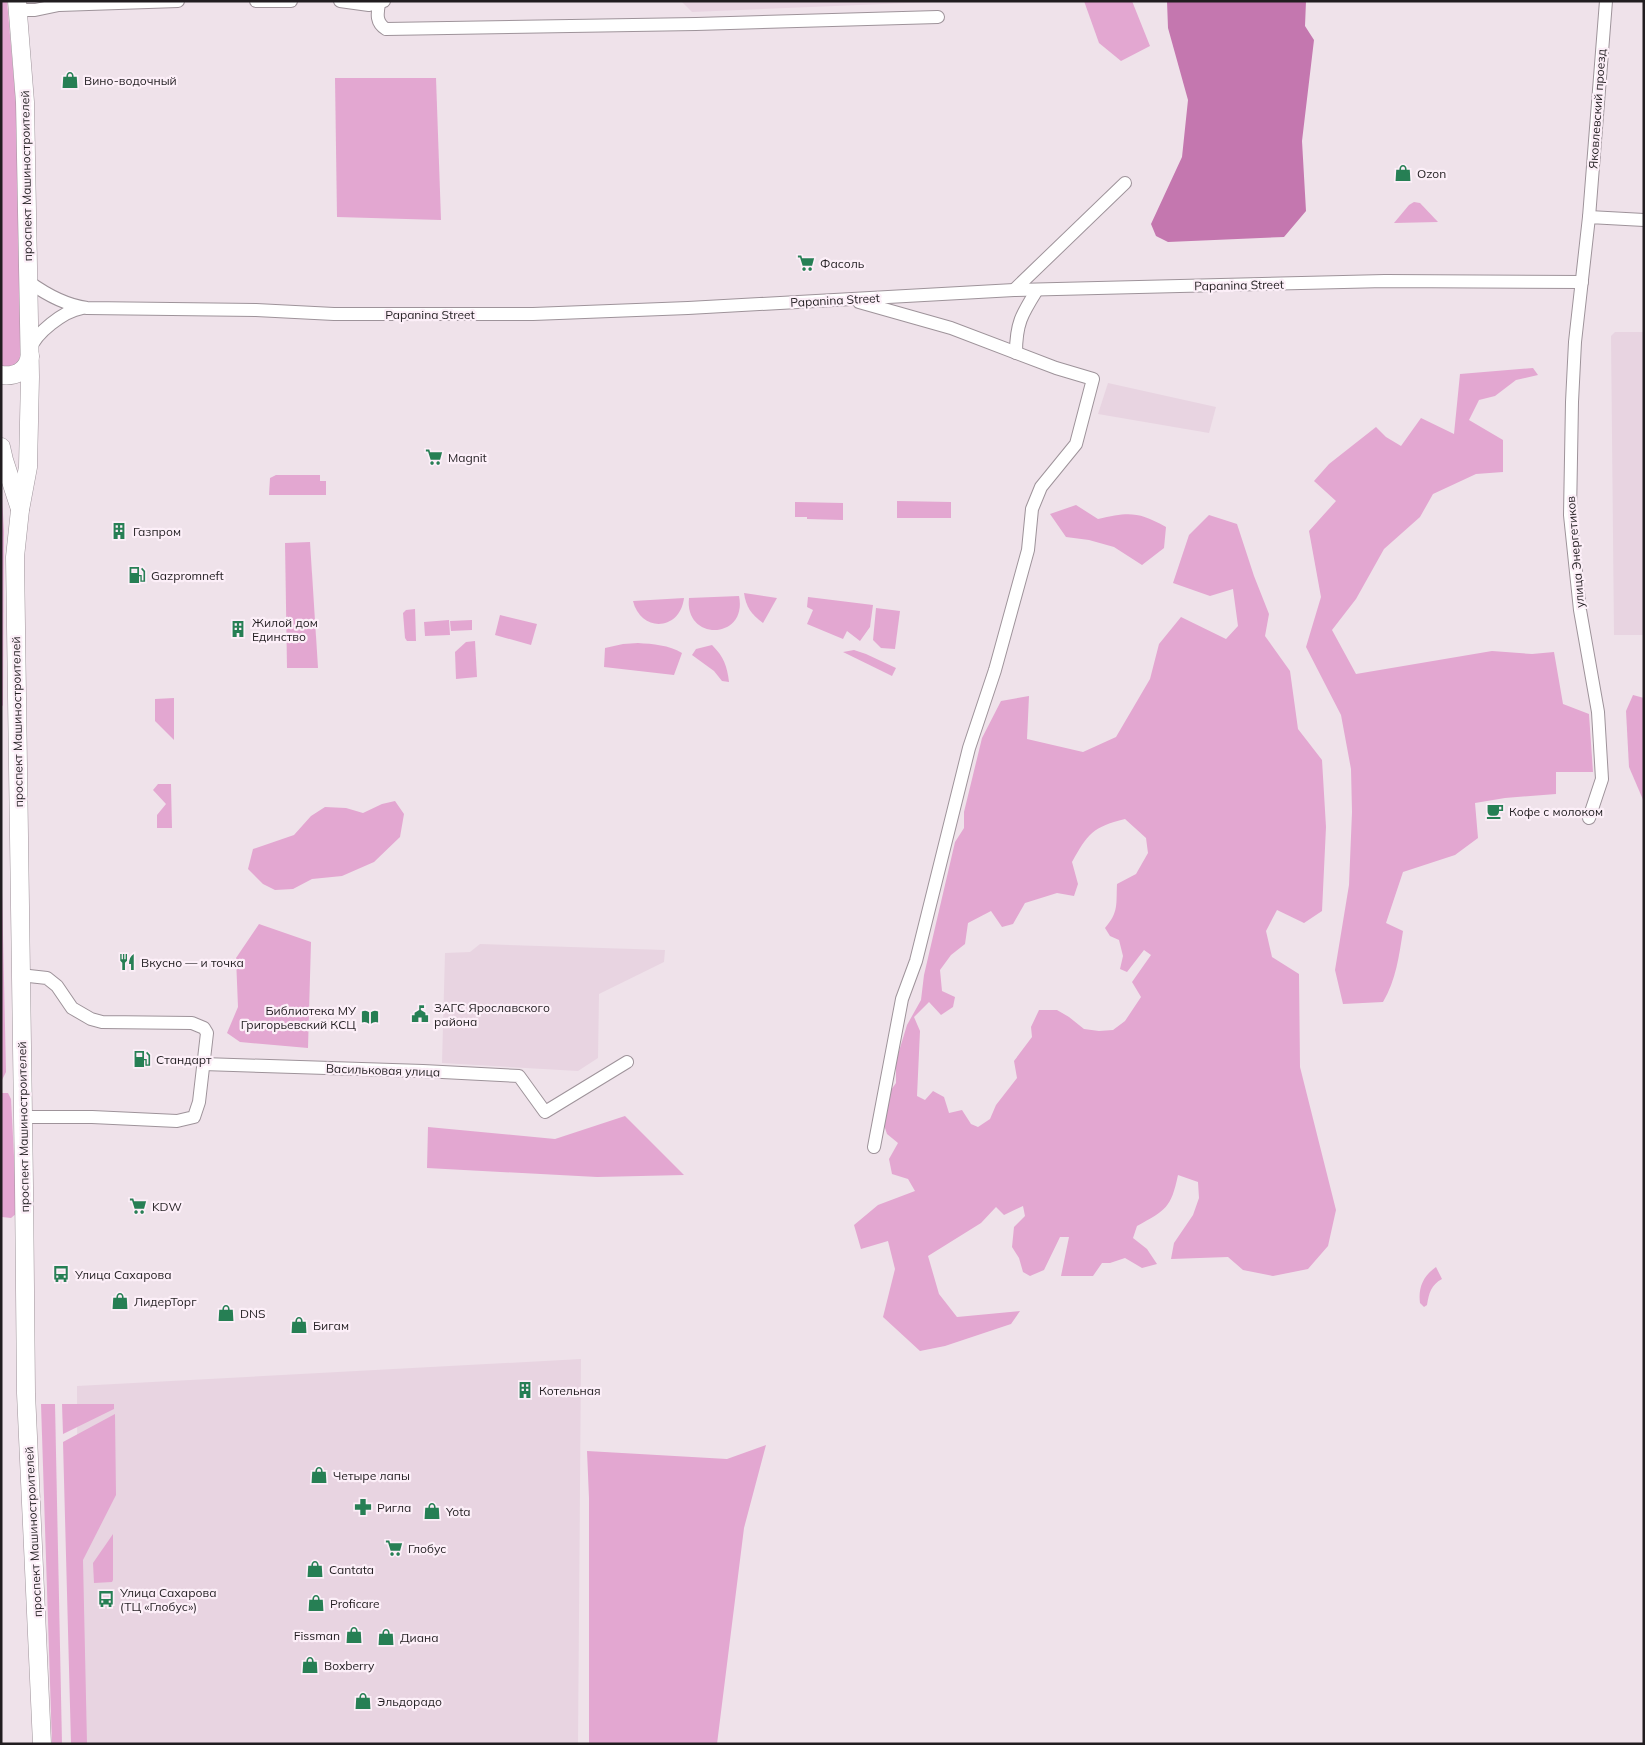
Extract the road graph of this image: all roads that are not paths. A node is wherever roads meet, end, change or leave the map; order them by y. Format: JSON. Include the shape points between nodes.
{"nodes":[{"id":1,"x":178,"y":1,"type":"edge"},
{"id":2,"x":256,"y":1,"type":"edge"},
{"id":3,"x":291,"y":1,"type":"edge"},
{"id":4,"x":340,"y":1,"type":"edge"},
{"id":5,"x":1606,"y":1,"type":"edge"},
{"id":6,"x":382,"y":2,"type":"edge"},
{"id":7,"x":17,"y":6,"type":"edge"},
{"id":8,"x":938,"y":17,"type":"dead end"},
{"id":9,"x":1126,"y":183,"type":"dead end"},
{"id":10,"x":1589,"y":217,"type":"junction"},
{"id":11,"x":1644,"y":220,"type":"edge"},
{"id":12,"x":29,"y":282,"type":"junction"},
{"id":13,"x":1582,"y":282,"type":"junction"},
{"id":14,"x":1014,"y":290,"type":"junction"},
{"id":15,"x":1037,"y":290,"type":"junction"},
{"id":16,"x":850,"y":299,"type":"junction"},
{"id":17,"x":87,"y":308,"type":"junction"},
{"id":18,"x":30,"y":351,"type":"junction"},
{"id":19,"x":1016,"y":353,"type":"junction"},
{"id":20,"x":1,"y":375,"type":"edge"},
{"id":21,"x":1,"y":446,"type":"edge"},
{"id":22,"x":20,"y":510,"type":"junction"},
{"id":23,"x":1589,"y":818,"type":"dead end"},
{"id":24,"x":20,"y":975,"type":"junction"},
{"id":25,"x":627,"y":1062,"type":"dead end"},
{"id":26,"x":203,"y":1064,"type":"junction"},
{"id":27,"x":23,"y":1116,"type":"junction"},
{"id":28,"x":874,"y":1147,"type":"dead end"},
{"id":29,"x":42,"y":1744,"type":"edge"}],
"edges":[{"from":1,"to":7,"type":"street","via":[[59,5],[35,10]]},
{"from":2,"to":3,"type":"street"},
{"from":4,"to":6,"type":"street","via":[[369,5]]},
{"from":5,"to":10,"type":"street","name":"Яковлевский проезд"},
{"from":6,"to":8,"type":"street","via":[[377,18],[386,29]]},
{"from":7,"to":12,"type":"street","name":"проспект Машиностроителей","via":[[25,102]]},
{"from":9,"to":14,"type":"street"},
{"from":10,"to":11,"type":"street"},
{"from":10,"to":13,"type":"street","name":"Яковлевский проезд"},
{"from":12,"to":17,"type":"street","name":"Papanina Street","via":[[57,300]]},
{"from":12,"to":18,"type":"street","name":"проспект Машиностроителей"},
{"from":13,"to":15,"type":"street","name":"Papanina Street","via":[[1385,281]]},
{"from":13,"to":23,"type":"street","name":"улица Энергетиков","via":[[1572,402],[1570,515],[1580,610],[1598,712],[1602,779]]},
{"from":14,"to":15,"type":"street","name":"Papanina Street"},
{"from":14,"to":16,"type":"street","name":"Papanina Street"},
{"from":15,"to":19,"type":"street","via":[[1021,315]]},
{"from":16,"to":17,"type":"street","name":"Papanina Street","via":[[533,314],[334,314]]},
{"from":16,"to":19,"type":"street","via":[[951,328]]},
{"from":17,"to":18,"type":"street","name":"Papanina Street","via":[[72,311],[50,326],[36,338]]},
{"from":18,"to":20,"type":"street","name":"проспект Машиностроителей","via":[[24,370]]},
{"from":18,"to":22,"type":"street","name":"проспект Машиностроителей","via":[[28,467]]},
{"from":19,"to":28,"type":"street","via":[[1093,379],[1076,444],[1041,487],[1032,509],[1028,550],[995,670],[969,748],[916,961],[902,1000]]},
{"from":21,"to":22,"type":"street","name":"проспект Машиностроителей"},
{"from":22,"to":24,"type":"street","name":"проспект Машиностроителей","via":[[15,557]]},
{"from":24,"to":26,"type":"street","via":[[47,978],[57,986],[72,1008],[91,1019],[198,1025],[207,1034]]},
{"from":24,"to":27,"type":"street","name":"проспект Машиностроителей"},
{"from":25,"to":26,"type":"street","name":"Васильковая улица","via":[[545,1112],[519,1076]]},
{"from":26,"to":27,"type":"street","via":[[194,1117],[177,1122]]},
{"from":27,"to":29,"type":"street","name":"проспект Машиностроителей","via":[[26,1393]]}]}
